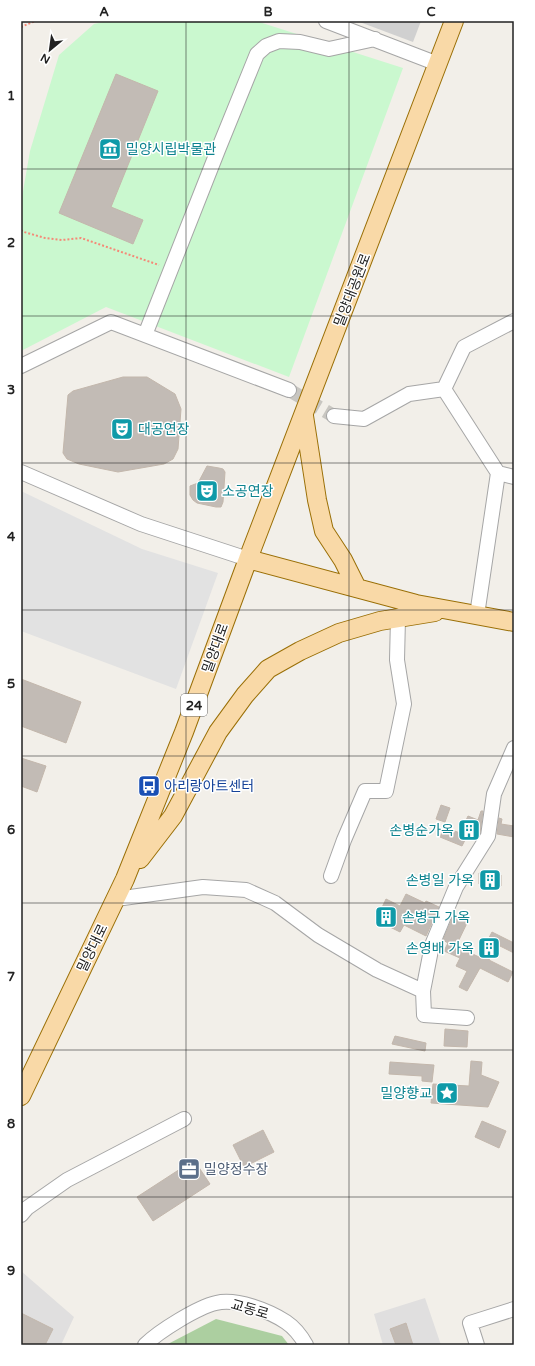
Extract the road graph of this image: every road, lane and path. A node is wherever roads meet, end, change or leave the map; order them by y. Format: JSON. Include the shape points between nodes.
{"nodes":[{"id":1,"x":35,"y":21,"type":"edge"},
{"id":2,"x":326,"y":21,"type":"edge"},
{"id":3,"x":454,"y":21,"type":"edge"},
{"id":4,"x":21,"y":27,"type":"edge"},
{"id":5,"x":375,"y":40,"type":"junction"},
{"id":6,"x":438,"y":64,"type":"junction"},
{"id":7,"x":21,"y":230,"type":"edge"},
{"id":8,"x":171,"y":269,"type":"junction"},
{"id":9,"x":514,"y":322,"type":"edge"},
{"id":10,"x":145,"y":336,"type":"junction"},
{"id":11,"x":21,"y":366,"type":"edge"},
{"id":12,"x":444,"y":389,"type":"junction"},
{"id":13,"x":289,"y":390,"type":"tunnel mouth"},
{"id":14,"x":304,"y":416,"type":"junction"},
{"id":15,"x":334,"y":416,"type":"tunnel mouth"},
{"id":16,"x":21,"y":472,"type":"edge"},
{"id":17,"x":498,"y":473,"type":"junction"},
{"id":18,"x":514,"y":477,"type":"edge"},
{"id":19,"x":248,"y":559,"type":"junction"},
{"id":20,"x":357,"y":588,"type":"junction"},
{"id":21,"x":447,"y":609,"type":"junction"},
{"id":22,"x":478,"y":615,"type":"junction"},
{"id":23,"x":398,"y":618,"type":"junction"},
{"id":24,"x":514,"y":622,"type":"edge"},
{"id":25,"x":514,"y":748,"type":"edge"},
{"id":26,"x":331,"y":876,"type":"dead end"},
{"id":27,"x":125,"y":879,"type":"junction"},
{"id":28,"x":116,"y":899,"type":"junction"},
{"id":29,"x":423,"y":991,"type":"junction"},
{"id":30,"x":467,"y":1018,"type":"dead end"},
{"id":31,"x":21,"y":1096,"type":"edge"},
{"id":32,"x":184,"y":1119,"type":"dead end"},
{"id":33,"x":21,"y":1215,"type":"edge"},
{"id":34,"x":514,"y":1309,"type":"edge"},
{"id":35,"x":145,"y":1345,"type":"edge"},
{"id":36,"x":306,"y":1345,"type":"edge"},
{"id":37,"x":478,"y":1345,"type":"edge"}],
"edges":[{"from":1,"to":4,"type":"path"},
{"from":2,"to":5,"type":"street"},
{"from":3,"to":6,"type":"main road","name":"밀양대공원로"},
{"from":5,"to":6,"type":"street"},
{"from":5,"to":8,"type":"street","via":[[329,49],[300,42],[279,41],[266,46],[257,54]]},
{"from":6,"to":14,"type":"main road","name":"밀양대공원로"},
{"from":7,"to":8,"type":"path","via":[[45,238],[81,238]]},
{"from":8,"to":10,"type":"street"},
{"from":9,"to":12,"type":"street","via":[[464,347]]},
{"from":10,"to":11,"type":"street","via":[[111,322]]},
{"from":10,"to":13,"type":"street"},
{"from":12,"to":15,"type":"street","via":[[409,394],[364,418]]},
{"from":12,"to":17,"type":"street"},
{"from":14,"to":19,"type":"main road","name":"밀양대공원로"},
{"from":14,"to":20,"type":"main road","via":[[324,531]]},
{"from":16,"to":19,"type":"street","via":[[141,524]]},
{"from":17,"to":18,"type":"street"},
{"from":17,"to":22,"type":"street"},
{"from":19,"to":20,"type":"main road"},
{"from":19,"to":27,"type":"main road","name":"밀양대로","number":"24","via":[[184,732]]},
{"from":20,"to":21,"type":"main road","via":[[416,604]]},
{"from":21,"to":22,"type":"main road"},
{"from":21,"to":23,"type":"main road"},
{"from":22,"to":24,"type":"main road"},
{"from":23,"to":26,"type":"street","via":[[397,660],[404,704],[386,791],[365,791]]},
{"from":23,"to":27,"type":"main road","via":[[339,633],[268,669],[218,732],[173,816]]},
{"from":25,"to":29,"type":"street","via":[[494,794],[488,836],[456,887],[432,945]]},
{"from":27,"to":28,"type":"main road","name":"밀양대로","number":"24"},
{"from":28,"to":29,"type":"street","via":[[203,887],[246,890],[275,904],[318,935],[377,970]]},
{"from":28,"to":31,"type":"main road","name":"밀양대로","number":"24"},
{"from":29,"to":30,"type":"street","via":[[424,1015]]},
{"from":32,"to":33,"type":"street","via":[[68,1180],[27,1208]]},
{"from":34,"to":37,"type":"street","via":[[470,1323]]},
{"from":35,"to":36,"type":"street","name":"교동로","via":[[190,1314],[215,1303],[225,1302],[253,1306],[287,1322]]}]}
